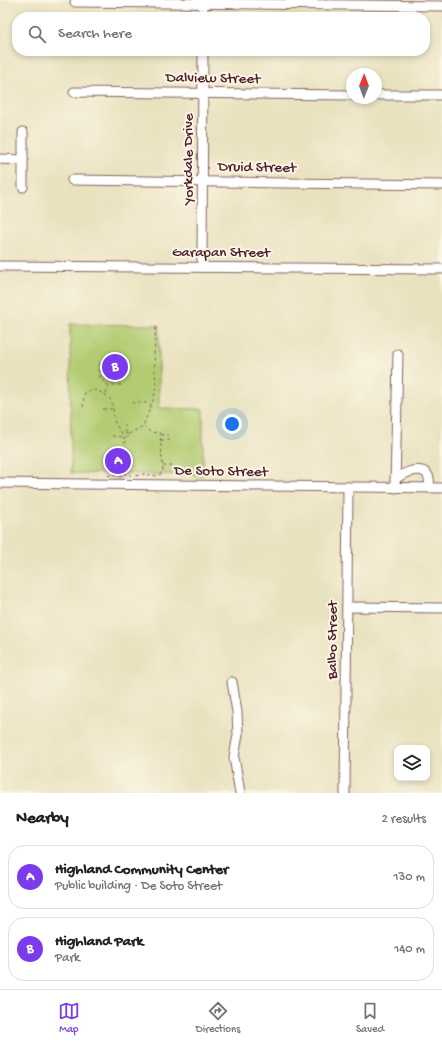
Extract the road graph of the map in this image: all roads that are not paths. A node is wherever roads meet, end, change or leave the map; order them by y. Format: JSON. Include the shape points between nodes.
{"nodes":[{"id":1,"x":75,"y":2,"type":"dead end"},
{"id":2,"x":203,"y":2,"type":"edge"},
{"id":3,"x":442,"y":6,"type":"edge"},
{"id":4,"x":203,"y":56,"type":"edge"},
{"id":5,"x":74,"y":92,"type":"dead end"},
{"id":6,"x":203,"y":93,"type":"junction"},
{"id":7,"x":346,"y":94,"type":"edge"},
{"id":8,"x":382,"y":95,"type":"edge"},
{"id":9,"x":442,"y":95,"type":"edge"},
{"id":10,"x":23,"y":132,"type":"dead end"},
{"id":11,"x":0,"y":159,"type":"edge"},
{"id":12,"x":23,"y":160,"type":"junction"},
{"id":13,"x":72,"y":180,"type":"dead end"},
{"id":14,"x":202,"y":182,"type":"junction"},
{"id":15,"x":442,"y":185,"type":"edge"},
{"id":16,"x":23,"y":186,"type":"dead end"},
{"id":17,"x":0,"y":266,"type":"edge"},
{"id":18,"x":202,"y":267,"type":"junction"},
{"id":19,"x":442,"y":269,"type":"edge"},
{"id":20,"x":398,"y":354,"type":"dead end"},
{"id":21,"x":0,"y":483,"type":"edge"},
{"id":22,"x":395,"y":483,"type":"junction"},
{"id":23,"x":348,"y":488,"type":"junction"},
{"id":24,"x":429,"y":488,"type":"junction"},
{"id":25,"x":442,"y":488,"type":"edge"},
{"id":26,"x":347,"y":607,"type":"junction"},
{"id":27,"x":442,"y":608,"type":"edge"},
{"id":28,"x":232,"y":682,"type":"dead end"},
{"id":29,"x":240,"y":793,"type":"edge"},
{"id":30,"x":345,"y":793,"type":"edge"}],
"edges":[{"from":1,"to":2,"type":"street"},
{"from":2,"to":3,"type":"street"},
{"from":4,"to":6,"type":"street","name":"Yorkdale Drive"},
{"from":5,"to":6,"type":"street","name":"Dalview Street"},
{"from":6,"to":7,"type":"street","name":"Dalview Street"},
{"from":6,"to":14,"type":"street","name":"Yorkdale Drive"},
{"from":8,"to":9,"type":"street"},
{"from":10,"to":12,"type":"street"},
{"from":11,"to":12,"type":"street"},
{"from":12,"to":16,"type":"street"},
{"from":13,"to":14,"type":"street","name":"Druid Street"},
{"from":14,"to":15,"type":"street","name":"Druid Street"},
{"from":14,"to":18,"type":"street","name":"Yorkdale Drive"},
{"from":17,"to":18,"type":"street","name":"Garapan Street"},
{"from":18,"to":19,"type":"street","name":"Garapan Street"},
{"from":20,"to":22,"type":"street"},
{"from":21,"to":23,"type":"street","name":"De Soto Street"},
{"from":22,"to":23,"type":"street","name":"De Soto Street"},
{"from":22,"to":24,"type":"street","name":"De Soto Street"},
{"from":22,"to":24,"type":"street","via":[[410,471],[417,470],[431,478]]},
{"from":23,"to":26,"type":"street","name":"Balbo Street"},
{"from":24,"to":25,"type":"street","name":"De Soto Street"},
{"from":26,"to":27,"type":"street"},
{"from":26,"to":30,"type":"street","name":"Balbo Street"},
{"from":28,"to":29,"type":"street","via":[[238,712],[238,735],[234,757]]}]}
